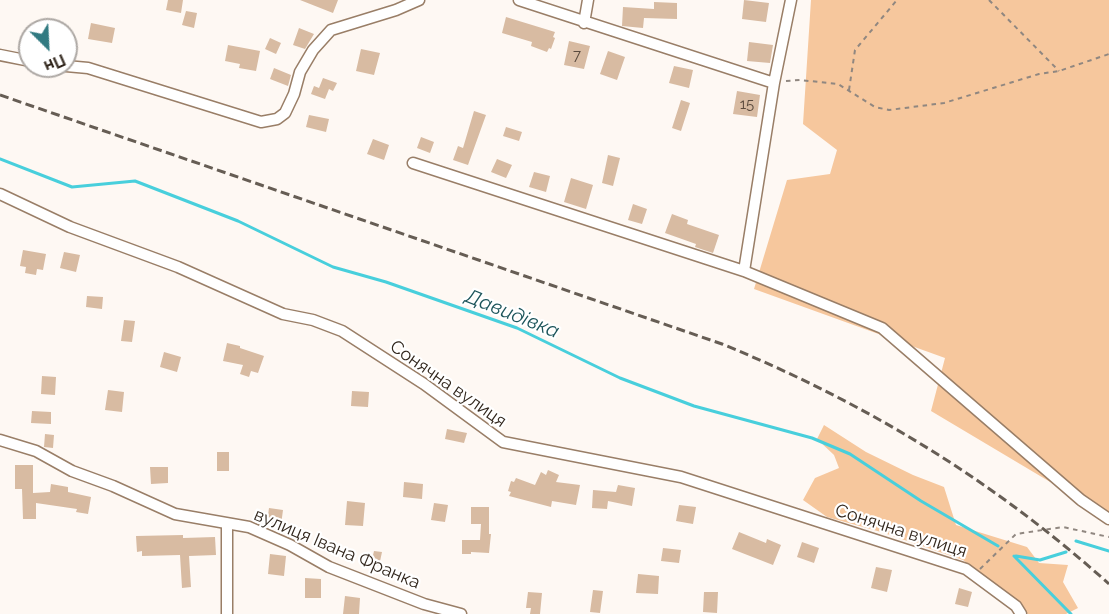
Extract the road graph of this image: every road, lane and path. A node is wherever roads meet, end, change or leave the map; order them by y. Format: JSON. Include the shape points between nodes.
{"nodes":[{"id":1,"x":419,"y":0,"type":"edge"},
{"id":2,"x":519,"y":0,"type":"edge"},
{"id":3,"x":588,"y":0,"type":"edge"},
{"id":4,"x":791,"y":0,"type":"edge"},
{"id":5,"x":897,"y":0,"type":"edge"},
{"id":6,"x":989,"y":0,"type":"edge"},
{"id":7,"x":584,"y":23,"type":"junction"},
{"id":8,"x":1109,"y":54,"type":"edge"},
{"id":9,"x":0,"y":55,"type":"edge"},
{"id":10,"x":18,"y":59,"type":"edge"},
{"id":11,"x":78,"y":67,"type":"edge"},
{"id":12,"x":1059,"y":71,"type":"junction"},
{"id":13,"x":774,"y":83,"type":"junction"},
{"id":14,"x":849,"y":90,"type":"junction"},
{"id":15,"x":413,"y":163,"type":"dead end"},
{"id":16,"x":0,"y":194,"type":"edge"},
{"id":17,"x":744,"y":271,"type":"junction"},
{"id":18,"x":0,"y":440,"type":"edge"},
{"id":19,"x":1109,"y":519,"type":"edge"},
{"id":20,"x":227,"y":524,"type":"junction"},
{"id":21,"x":1109,"y":537,"type":"edge"},
{"id":22,"x":974,"y":574,"type":"junction"},
{"id":23,"x":227,"y":614,"type":"edge"},
{"id":24,"x":461,"y":614,"type":"edge"},
{"id":25,"x":1021,"y":614,"type":"edge"}],
"edges":[{"from":1,"to":11,"type":"street","via":[[331,30],[313,50],[285,113],[277,120],[261,122]]},
{"from":2,"to":7,"type":"street"},
{"from":3,"to":7,"type":"street"},
{"from":4,"to":13,"type":"street"},
{"from":5,"to":14,"type":"path","via":[[855,50]]},
{"from":6,"to":12,"type":"path"},
{"from":7,"to":13,"type":"street"},
{"from":8,"to":12,"type":"path"},
{"from":9,"to":10,"type":"street"},
{"from":12,"to":14,"type":"path","via":[[944,103],[888,110],[875,107]]},
{"from":13,"to":14,"type":"path","via":[[823,82]]},
{"from":13,"to":17,"type":"street"},
{"from":15,"to":17,"type":"street"},
{"from":16,"to":22,"type":"street","name":"Сонячна вулиця","via":[[70,227],[178,267],[283,314],[342,331],[503,442],[681,477]]},
{"from":17,"to":19,"type":"street","via":[[882,328],[1081,500]]},
{"from":18,"to":20,"type":"street","name":"вулиця Івана Франка","via":[[36,451],[72,471],[176,514]]},
{"from":20,"to":23,"type":"street"},
{"from":20,"to":24,"type":"street","name":"вулиця Івана Франка","via":[[249,527],[339,571]]},
{"from":21,"to":22,"type":"path","via":[[1062,527],[1016,534]]},
{"from":22,"to":25,"type":"street","name":"Сонячна вулиця"}]}
